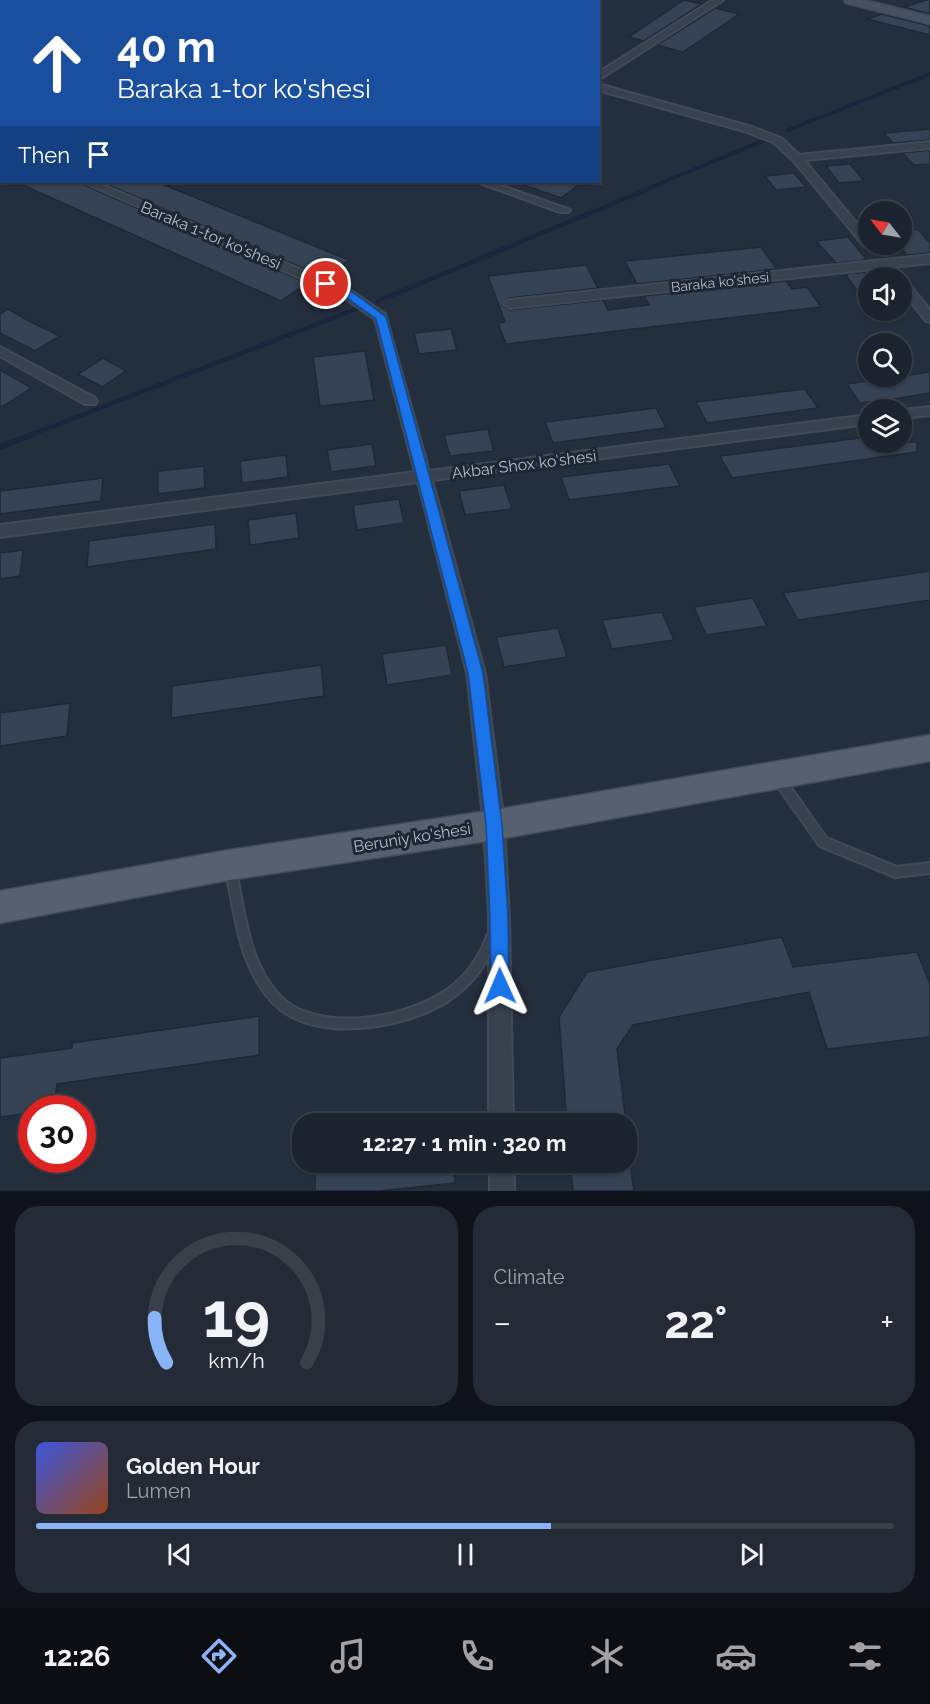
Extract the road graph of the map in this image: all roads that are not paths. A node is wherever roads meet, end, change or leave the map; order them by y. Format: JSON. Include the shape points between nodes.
{"nodes":[{"id":1,"x":719,"y":0,"type":"edge"},
{"id":2,"x":850,"y":0,"type":"edge"},
{"id":3,"x":930,"y":20,"type":"edge"},
{"id":4,"x":600,"y":76,"type":"edge"},
{"id":5,"x":600,"y":88,"type":"edge"},
{"id":6,"x":930,"y":145,"type":"edge"},
{"id":7,"x":797,"y":158,"type":"junction"},
{"id":8,"x":90,"y":183,"type":"edge"},
{"id":9,"x":485,"y":183,"type":"edge"},
{"id":10,"x":564,"y":210,"type":"dead end"},
{"id":11,"x":858,"y":231,"type":"edge"},
{"id":12,"x":878,"y":255,"type":"edge"},
{"id":13,"x":930,"y":259,"type":"edge"},
{"id":14,"x":885,"y":264,"type":"junction"},
{"id":15,"x":887,"y":267,"type":"edge"},
{"id":16,"x":912,"y":296,"type":"edge"},
{"id":17,"x":510,"y":304,"type":"dead end"},
{"id":18,"x":930,"y":318,"type":"edge"},
{"id":19,"x":0,"y":351,"type":"edge"},
{"id":20,"x":90,"y":401,"type":"dead end"},
{"id":21,"x":930,"y":411,"type":"edge"},
{"id":22,"x":912,"y":413,"type":"edge"},
{"id":23,"x":858,"y":420,"type":"edge"},
{"id":24,"x":423,"y":477,"type":"junction"},
{"id":25,"x":0,"y":531,"type":"edge"},
{"id":26,"x":930,"y":748,"type":"edge"},
{"id":27,"x":775,"y":774,"type":"junction"},
{"id":28,"x":494,"y":825,"type":"junction"},
{"id":29,"x":229,"y":865,"type":"junction"},
{"id":30,"x":930,"y":868,"type":"edge"},
{"id":31,"x":0,"y":907,"type":"edge"},
{"id":32,"x":499,"y":917,"type":"junction"},
{"id":33,"x":501,"y":1113,"type":"edge"},
{"id":34,"x":502,"y":1173,"type":"edge"},
{"id":35,"x":502,"y":1191,"type":"edge"}],
"edges":[{"from":1,"to":4,"type":"street"},
{"from":2,"to":3,"type":"street"},
{"from":5,"to":7,"type":"street","via":[[748,129],[777,140]]},
{"from":6,"to":7,"type":"street"},
{"from":7,"to":11,"type":"street"},
{"from":8,"to":24,"type":"street","name":"Baraka 1-tor ko'shesi","via":[[347,294],[381,317]]},
{"from":9,"to":10,"type":"street"},
{"from":12,"to":14,"type":"street"},
{"from":13,"to":14,"type":"street","name":"Baraka ko'shesi"},
{"from":14,"to":15,"type":"street"},
{"from":14,"to":17,"type":"street","name":"Baraka ko'shesi"},
{"from":16,"to":18,"type":"street"},
{"from":19,"to":20,"type":"street"},
{"from":21,"to":22,"type":"street"},
{"from":23,"to":24,"type":"street","name":"Akbar Shox ko'shesi"},
{"from":24,"to":25,"type":"street","name":"Akbar Shox ko'shesi"},
{"from":24,"to":28,"type":"street","name":"Baraka 1-tor ko'shesi","via":[[476,673]]},
{"from":26,"to":27,"type":"main road","name":"Beruniy ko'shesi"},
{"from":27,"to":28,"type":"main road","name":"Beruniy ko'shesi"},
{"from":27,"to":30,"type":"lane","via":[[823,842],[896,872]]},
{"from":28,"to":29,"type":"main road","name":"Beruniy ko'shesi"},
{"from":28,"to":32,"type":"street","name":"Baraka 1-tor ko'shesi"},
{"from":29,"to":31,"type":"main road","name":"Beruniy ko'shesi"},
{"from":29,"to":32,"type":"lane","via":[[247,946],[263,983],[276,1000],[291,1010],[328,1024],[378,1018],[424,1008],[434,1002],[461,985],[488,952]]},
{"from":32,"to":33,"type":"street","name":"Baraka 1-tor ko'shesi"},
{"from":34,"to":35,"type":"street"}]}
